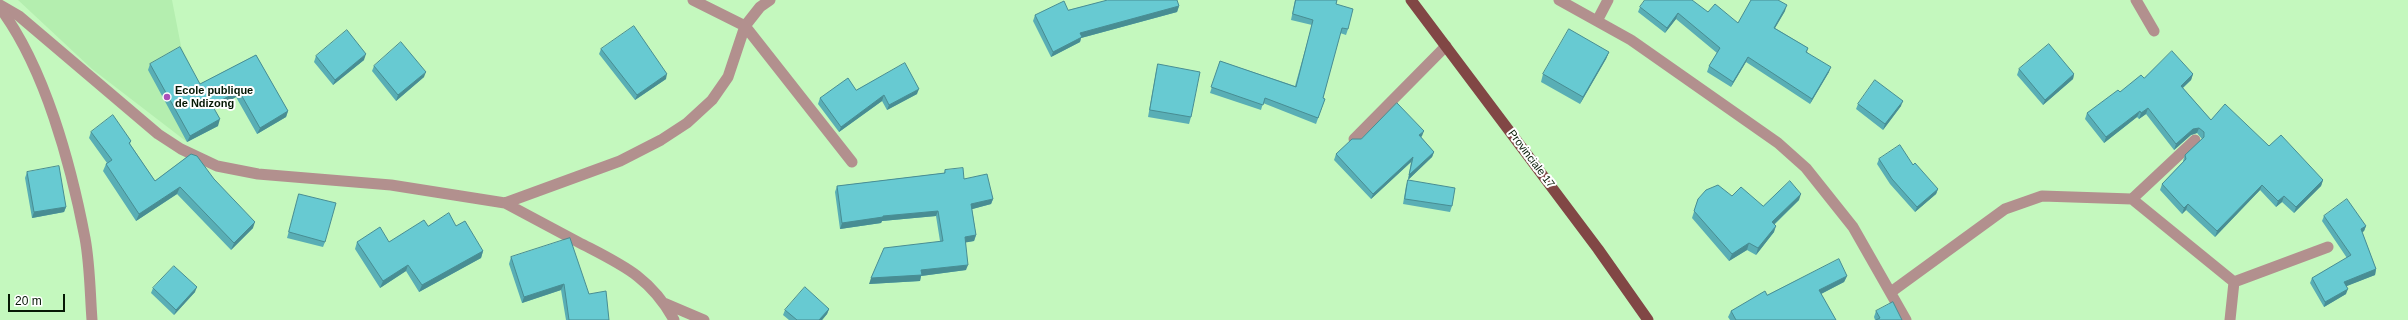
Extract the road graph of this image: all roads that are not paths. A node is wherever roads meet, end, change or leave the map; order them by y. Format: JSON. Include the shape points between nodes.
{"nodes":[{"id":1,"x":693,"y":0,"type":"edge"},
{"id":2,"x":770,"y":0,"type":"edge"},
{"id":3,"x":1412,"y":0,"type":"edge"},
{"id":4,"x":1559,"y":0,"type":"edge"},
{"id":5,"x":1608,"y":0,"type":"edge"},
{"id":6,"x":2136,"y":0,"type":"edge"},
{"id":7,"x":0,"y":5,"type":"edge"},
{"id":8,"x":0,"y":8,"type":"edge"},
{"id":9,"x":1597,"y":21,"type":"junction"},
{"id":10,"x":745,"y":26,"type":"junction"},
{"id":11,"x":2154,"y":31,"type":"dead end"},
{"id":12,"x":1446,"y":46,"type":"junction"},
{"id":13,"x":1354,"y":139,"type":"edge"},
{"id":14,"x":2195,"y":140,"type":"dead end"},
{"id":15,"x":852,"y":162,"type":"dead end"},
{"id":16,"x":2132,"y":199,"type":"junction"},
{"id":17,"x":505,"y":203,"type":"junction"},
{"id":18,"x":2328,"y":247,"type":"dead end"},
{"id":19,"x":2234,"y":282,"type":"junction"},
{"id":20,"x":1891,"y":292,"type":"junction"},
{"id":21,"x":664,"y":303,"type":"junction"},
{"id":22,"x":92,"y":320,"type":"edge"},
{"id":23,"x":674,"y":320,"type":"edge"},
{"id":24,"x":704,"y":320,"type":"edge"},
{"id":25,"x":1648,"y":320,"type":"edge"},
{"id":26,"x":1906,"y":320,"type":"edge"},
{"id":27,"x":2230,"y":320,"type":"edge"}],
"edges":[{"from":1,"to":10,"type":"street"},
{"from":2,"to":10,"type":"street","via":[[760,7]]},
{"from":3,"to":12,"type":"main road","name":"Provinciale 17"},
{"from":4,"to":9,"type":"street"},
{"from":5,"to":9,"type":"street"},
{"from":6,"to":11,"type":"street"},
{"from":7,"to":17,"type":"street","via":[[19,16],[158,134],[181,149],[217,166],[258,174],[391,185]]},
{"from":8,"to":22,"type":"street","via":[[39,78],[65,153],[85,239]]},
{"from":9,"to":20,"type":"street","via":[[1631,40],[1772,139],[1806,168],[1853,227]]},
{"from":10,"to":15,"type":"street"},
{"from":10,"to":17,"type":"street","via":[[728,77],[712,100],[687,123],[620,161]]},
{"from":12,"to":13,"type":"street"},
{"from":12,"to":25,"type":"main road","name":"Provinciale 17"},
{"from":14,"to":16,"type":"street"},
{"from":16,"to":19,"type":"street"},
{"from":16,"to":20,"type":"street","via":[[2042,196],[2005,209]]},
{"from":17,"to":21,"type":"street","via":[[617,260],[642,280]]},
{"from":18,"to":19,"type":"street"},
{"from":19,"to":27,"type":"street"},
{"from":20,"to":26,"type":"street"},
{"from":21,"to":23,"type":"street"},
{"from":21,"to":24,"type":"street"}]}
